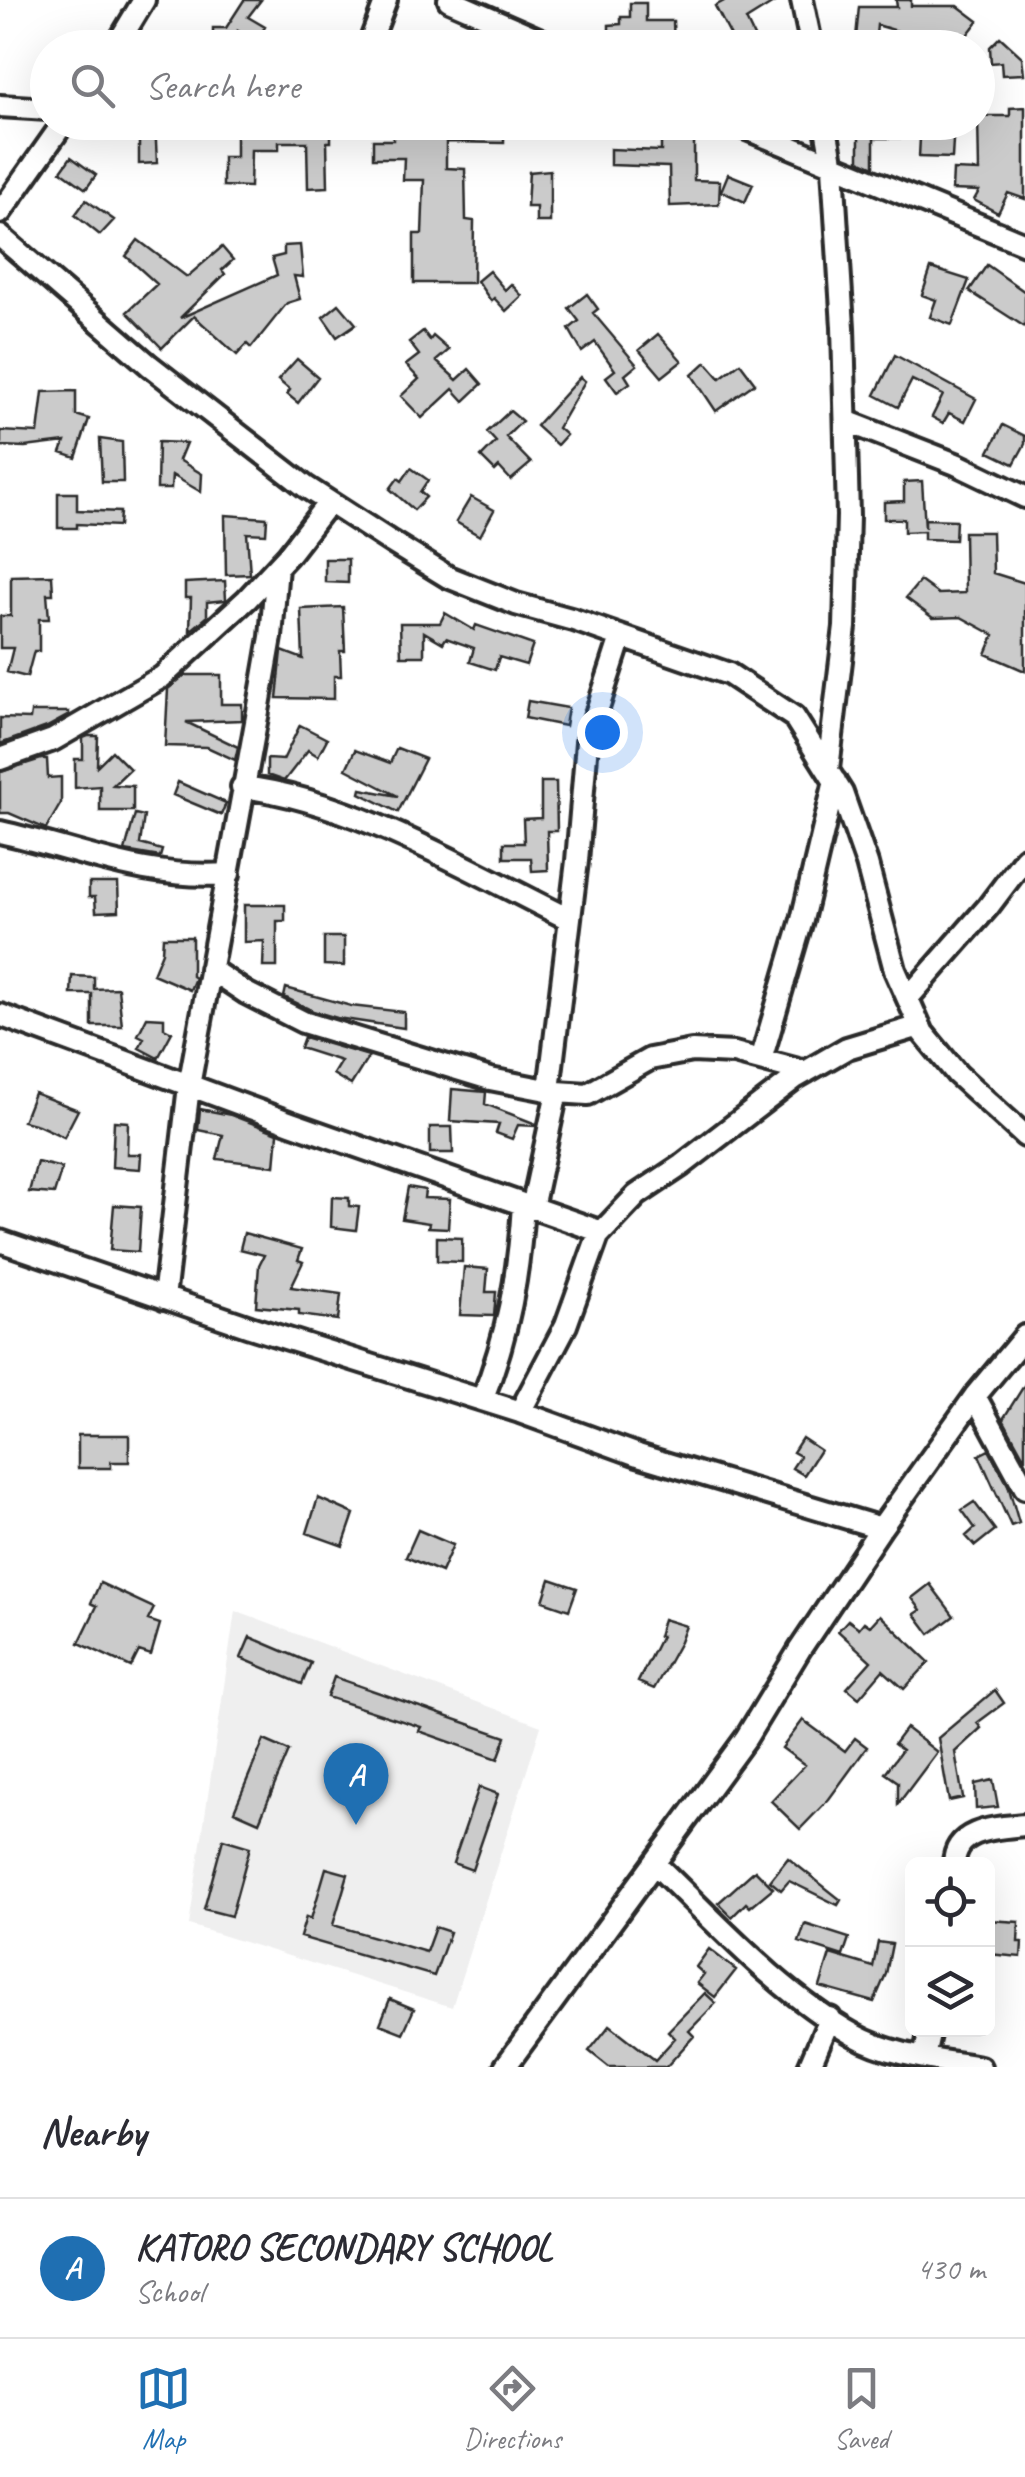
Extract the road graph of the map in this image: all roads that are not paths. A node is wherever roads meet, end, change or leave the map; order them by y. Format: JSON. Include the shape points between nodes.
{"nodes":[{"id":1,"x":144,"y":0,"type":"edge"},
{"id":2,"x":386,"y":0,"type":"edge"},
{"id":3,"x":449,"y":0,"type":"edge"},
{"id":4,"x":802,"y":0,"type":"edge"},
{"id":5,"x":125,"y":30,"type":"edge"},
{"id":6,"x":375,"y":30,"type":"edge"},
{"id":7,"x":518,"y":30,"type":"edge"},
{"id":8,"x":808,"y":30,"type":"edge"},
{"id":9,"x":0,"y":106,"type":"edge"},
{"id":10,"x":30,"y":108,"type":"edge"},
{"id":11,"x":51,"y":140,"type":"edge"},
{"id":12,"x":772,"y":140,"type":"edge"},
{"id":13,"x":829,"y":140,"type":"edge"},
{"id":14,"x":834,"y":167,"type":"junction"},
{"id":15,"x":2,"y":208,"type":"edge"},
{"id":16,"x":0,"y":236,"type":"edge"},
{"id":17,"x":1025,"y":244,"type":"edge"},
{"id":18,"x":846,"y":421,"type":"junction"},
{"id":19,"x":1025,"y":497,"type":"edge"},
{"id":20,"x":330,"y":502,"type":"junction"},
{"id":21,"x":277,"y":567,"type":"junction"},
{"id":22,"x":621,"y":637,"type":"junction"},
{"id":23,"x":0,"y":758,"type":"edge"},
{"id":24,"x":831,"y":775,"type":"junction"},
{"id":25,"x":242,"y":786,"type":"junction"},
{"id":26,"x":0,"y":832,"type":"edge"},
{"id":27,"x":1025,"y":858,"type":"edge"},
{"id":28,"x":229,"y":874,"type":"junction"},
{"id":29,"x":569,"y":919,"type":"junction"},
{"id":30,"x":210,"y":969,"type":"junction"},
{"id":31,"x":908,"y":998,"type":"junction"},
{"id":32,"x":0,"y":1015,"type":"edge"},
{"id":33,"x":920,"y":1026,"type":"junction"},
{"id":34,"x":761,"y":1060,"type":"junction"},
{"id":35,"x":806,"y":1072,"type":"junction"},
{"id":36,"x":189,"y":1086,"type":"junction"},
{"id":37,"x":553,"y":1091,"type":"junction"},
{"id":38,"x":1025,"y":1136,"type":"edge"},
{"id":39,"x":527,"y":1206,"type":"junction"},
{"id":40,"x":602,"y":1232,"type":"junction"},
{"id":41,"x":0,"y":1241,"type":"edge"},
{"id":42,"x":164,"y":1298,"type":"junction"},
{"id":43,"x":1025,"y":1336,"type":"edge"},
{"id":44,"x":975,"y":1396,"type":"junction"},
{"id":45,"x":482,"y":1400,"type":"junction"},
{"id":46,"x":520,"y":1412,"type":"junction"},
{"id":47,"x":1025,"y":1488,"type":"edge"},
{"id":48,"x":881,"y":1528,"type":"junction"},
{"id":49,"x":1025,"y":1826,"type":"edge"},
{"id":50,"x":955,"y":1857,"type":"edge"},
{"id":51,"x":655,"y":1864,"type":"junction"},
{"id":52,"x":830,"y":2018,"type":"junction"},
{"id":53,"x":928,"y":2037,"type":"edge"},
{"id":54,"x":924,"y":2057,"type":"junction"},
{"id":55,"x":505,"y":2067,"type":"edge"},
{"id":56,"x":808,"y":2067,"type":"edge"},
{"id":57,"x":980,"y":2067,"type":"edge"}],
"edges":[{"from":1,"to":5,"type":"street"},
{"from":2,"to":6,"type":"street"},
{"from":3,"to":7,"type":"street"},
{"from":4,"to":8,"type":"street"},
{"from":9,"to":10,"type":"street"},
{"from":11,"to":15,"type":"street"},
{"from":12,"to":14,"type":"street"},
{"from":13,"to":14,"type":"street"},
{"from":14,"to":17,"type":"street"},
{"from":14,"to":18,"type":"street"},
{"from":16,"to":20,"type":"street","via":[[149,365]]},
{"from":18,"to":19,"type":"street"},
{"from":18,"to":24,"type":"street","via":[[845,627]]},
{"from":20,"to":21,"type":"street"},
{"from":20,"to":22,"type":"street","via":[[448,576]]},
{"from":21,"to":23,"type":"street","via":[[162,677],[54,740]]},
{"from":21,"to":25,"type":"street","via":[[271,637]]},
{"from":22,"to":24,"type":"street","via":[[729,674],[794,718]]},
{"from":22,"to":29,"type":"street","via":[[587,742]]},
{"from":24,"to":31,"type":"street"},
{"from":24,"to":34,"type":"street","via":[[802,920]]},
{"from":25,"to":28,"type":"street"},
{"from":25,"to":29,"type":"street","via":[[304,797],[361,818]]},
{"from":26,"to":28,"type":"street","via":[[158,874]]},
{"from":27,"to":31,"type":"street"},
{"from":28,"to":30,"type":"street"},
{"from":29,"to":37,"type":"street"},
{"from":30,"to":36,"type":"street"},
{"from":30,"to":37,"type":"street","via":[[302,1022],[490,1079]]},
{"from":31,"to":33,"type":"street"},
{"from":32,"to":36,"type":"street"},
{"from":33,"to":35,"type":"street","via":[[847,1048]]},
{"from":33,"to":38,"type":"street","via":[[957,1074]]},
{"from":34,"to":35,"type":"street"},
{"from":34,"to":37,"type":"street","via":[[692,1052],[650,1059],[588,1094]]},
{"from":35,"to":40,"type":"street","via":[[637,1195]]},
{"from":36,"to":39,"type":"street"},
{"from":36,"to":42,"type":"street"},
{"from":37,"to":39,"type":"street"},
{"from":39,"to":40,"type":"street"},
{"from":39,"to":45,"type":"street","via":[[510,1321]]},
{"from":40,"to":46,"type":"street","via":[[566,1325]]},
{"from":41,"to":42,"type":"street"},
{"from":42,"to":45,"type":"street"},
{"from":43,"to":44,"type":"street"},
{"from":44,"to":47,"type":"street"},
{"from":44,"to":48,"type":"street"},
{"from":45,"to":46,"type":"street"},
{"from":46,"to":48,"type":"street"},
{"from":48,"to":51,"type":"street","via":[[746,1738]]},
{"from":49,"to":50,"type":"street","via":[[964,1838]]},
{"from":51,"to":52,"type":"street","via":[[775,1978]]},
{"from":51,"to":55,"type":"street"},
{"from":52,"to":54,"type":"street","via":[[855,2036]]},
{"from":52,"to":56,"type":"street"},
{"from":53,"to":54,"type":"street"},
{"from":54,"to":57,"type":"street"}]}
